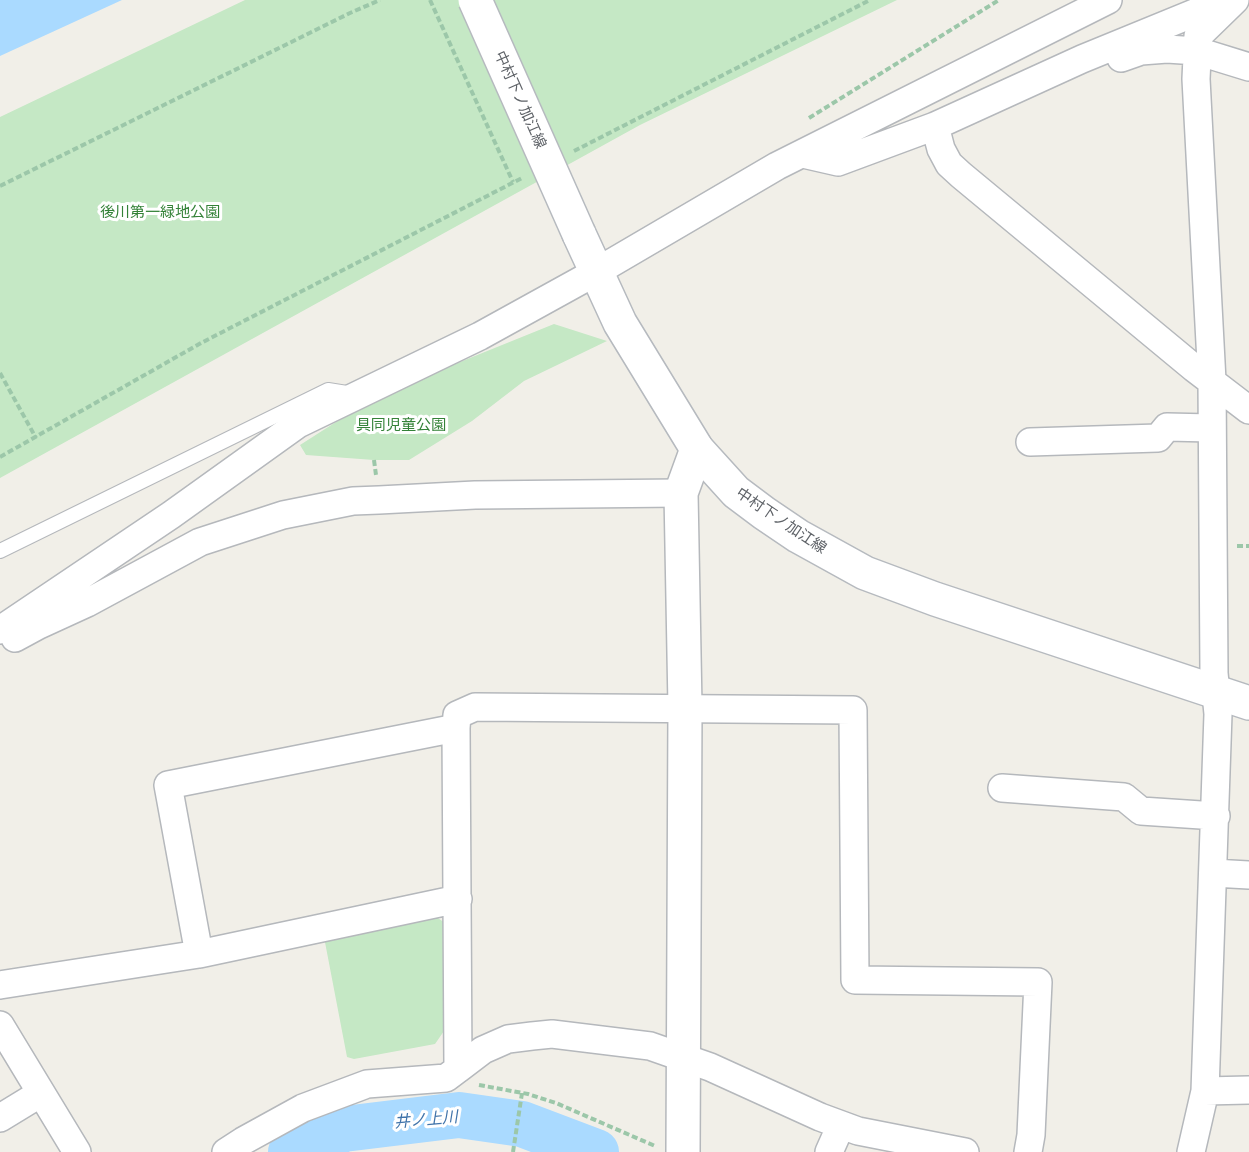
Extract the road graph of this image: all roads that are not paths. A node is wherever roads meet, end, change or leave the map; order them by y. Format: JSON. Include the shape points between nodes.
{"nodes":[{"id":1,"x":475,"y":0,"type":"edge"},
{"id":2,"x":1108,"y":0,"type":"edge"},
{"id":3,"x":1227,"y":0,"type":"edge"},
{"id":4,"x":1235,"y":0,"type":"edge"},
{"id":5,"x":1197,"y":51,"type":"junction"},
{"id":6,"x":1082,"y":59,"type":"junction"},
{"id":7,"x":1249,"y":67,"type":"edge"},
{"id":8,"x":935,"y":126,"type":"junction"},
{"id":9,"x":803,"y":154,"type":"junction"},
{"id":10,"x":596,"y":272,"type":"junction"},
{"id":11,"x":1212,"y":381,"type":"junction"},
{"id":12,"x":358,"y":395,"type":"junction"},
{"id":13,"x":1249,"y":410,"type":"edge"},
{"id":14,"x":1211,"y":428,"type":"junction"},
{"id":15,"x":1030,"y":442,"type":"dead end"},
{"id":16,"x":697,"y":449,"type":"junction"},
{"id":17,"x":681,"y":493,"type":"junction"},
{"id":18,"x":0,"y":551,"type":"edge"},
{"id":19,"x":0,"y":630,"type":"edge"},
{"id":20,"x":0,"y":646,"type":"edge"},
{"id":21,"x":1217,"y":693,"type":"junction"},
{"id":22,"x":1249,"y":704,"type":"edge"},
{"id":23,"x":685,"y":707,"type":"junction"},
{"id":24,"x":456,"y":728,"type":"junction"},
{"id":25,"x":1002,"y":788,"type":"dead end"},
{"id":26,"x":1216,"y":816,"type":"junction"},
{"id":27,"x":1214,"y":873,"type":"junction"},
{"id":28,"x":1249,"y":875,"type":"edge"},
{"id":29,"x":458,"y":899,"type":"junction"},
{"id":30,"x":198,"y":954,"type":"junction"},
{"id":31,"x":0,"y":985,"type":"edge"},
{"id":32,"x":0,"y":1025,"type":"edge"},
{"id":33,"x":685,"y":1057,"type":"junction"},
{"id":34,"x":458,"y":1069,"type":"junction"},
{"id":35,"x":1249,"y":1090,"type":"edge"},
{"id":36,"x":1205,"y":1091,"type":"junction"},
{"id":37,"x":41,"y":1093,"type":"junction"},
{"id":38,"x":0,"y":1118,"type":"edge"},
{"id":39,"x":840,"y":1125,"type":"junction"},
{"id":40,"x":77,"y":1152,"type":"edge"},
{"id":41,"x":226,"y":1152,"type":"edge"},
{"id":42,"x":683,"y":1152,"type":"edge"},
{"id":43,"x":829,"y":1152,"type":"edge"},
{"id":44,"x":965,"y":1152,"type":"edge"},
{"id":45,"x":1028,"y":1152,"type":"edge"},
{"id":46,"x":1191,"y":1152,"type":"edge"}],
"edges":[{"from":1,"to":10,"type":"main road","name":"中村下ノ加江線","bridge":true},
{"from":2,"to":9,"type":"street"},
{"from":3,"to":6,"type":"street"},
{"from":4,"to":5,"type":"street","via":[[1198,36]]},
{"from":5,"to":6,"type":"street","via":[[1141,51],[1101,64]]},
{"from":5,"to":7,"type":"street"},
{"from":5,"to":11,"type":"street"},
{"from":6,"to":8,"type":"street"},
{"from":8,"to":9,"type":"street","via":[[838,162]]},
{"from":8,"to":11,"type":"street","via":[[949,164]]},
{"from":9,"to":10,"type":"street"},
{"from":10,"to":12,"type":"street","via":[[480,336]]},
{"from":10,"to":16,"type":"main road","name":"中村下ノ加江線","via":[[620,323]]},
{"from":11,"to":13,"type":"street"},
{"from":11,"to":14,"type":"street"},
{"from":12,"to":18,"type":"lane","via":[[328,390]]},
{"from":12,"to":19,"type":"street","via":[[298,424]]},
{"from":14,"to":15,"type":"street","via":[[1167,427],[1158,438]]},
{"from":14,"to":21,"type":"street"},
{"from":16,"to":17,"type":"main road"},
{"from":16,"to":21,"type":"main road","name":"中村下ノ加江線","via":[[736,492],[764,513],[865,573]]},
{"from":17,"to":20,"type":"street","via":[[475,495],[353,501],[284,515],[200,542]]},
{"from":17,"to":23,"type":"main road"},
{"from":21,"to":22,"type":"main road","name":"中村下ノ加江線"},
{"from":21,"to":26,"type":"street"},
{"from":23,"to":24,"type":"street","via":[[476,707],[457,715]]},
{"from":23,"to":33,"type":"main road"},
{"from":23,"to":45,"type":"street","via":[[853,710],[855,980],[1038,982]]},
{"from":24,"to":29,"type":"street"},
{"from":24,"to":30,"type":"street","via":[[168,785]]},
{"from":25,"to":26,"type":"street","via":[[1124,797],[1141,811]]},
{"from":26,"to":27,"type":"street"},
{"from":27,"to":28,"type":"street"},
{"from":27,"to":36,"type":"street"},
{"from":29,"to":30,"type":"street"},
{"from":29,"to":34,"type":"street"},
{"from":30,"to":31,"type":"street"},
{"from":32,"to":37,"type":"street"},
{"from":33,"to":34,"type":"street","via":[[650,1046],[552,1034],[508,1039],[483,1050]]},
{"from":33,"to":39,"type":"street"},
{"from":33,"to":42,"type":"main road"},
{"from":34,"to":41,"type":"street","via":[[446,1078],[367,1084],[303,1108]]},
{"from":35,"to":36,"type":"street"},
{"from":36,"to":46,"type":"street"},
{"from":37,"to":38,"type":"street"},
{"from":37,"to":40,"type":"street"},
{"from":39,"to":43,"type":"street"},
{"from":39,"to":44,"type":"street"}]}
